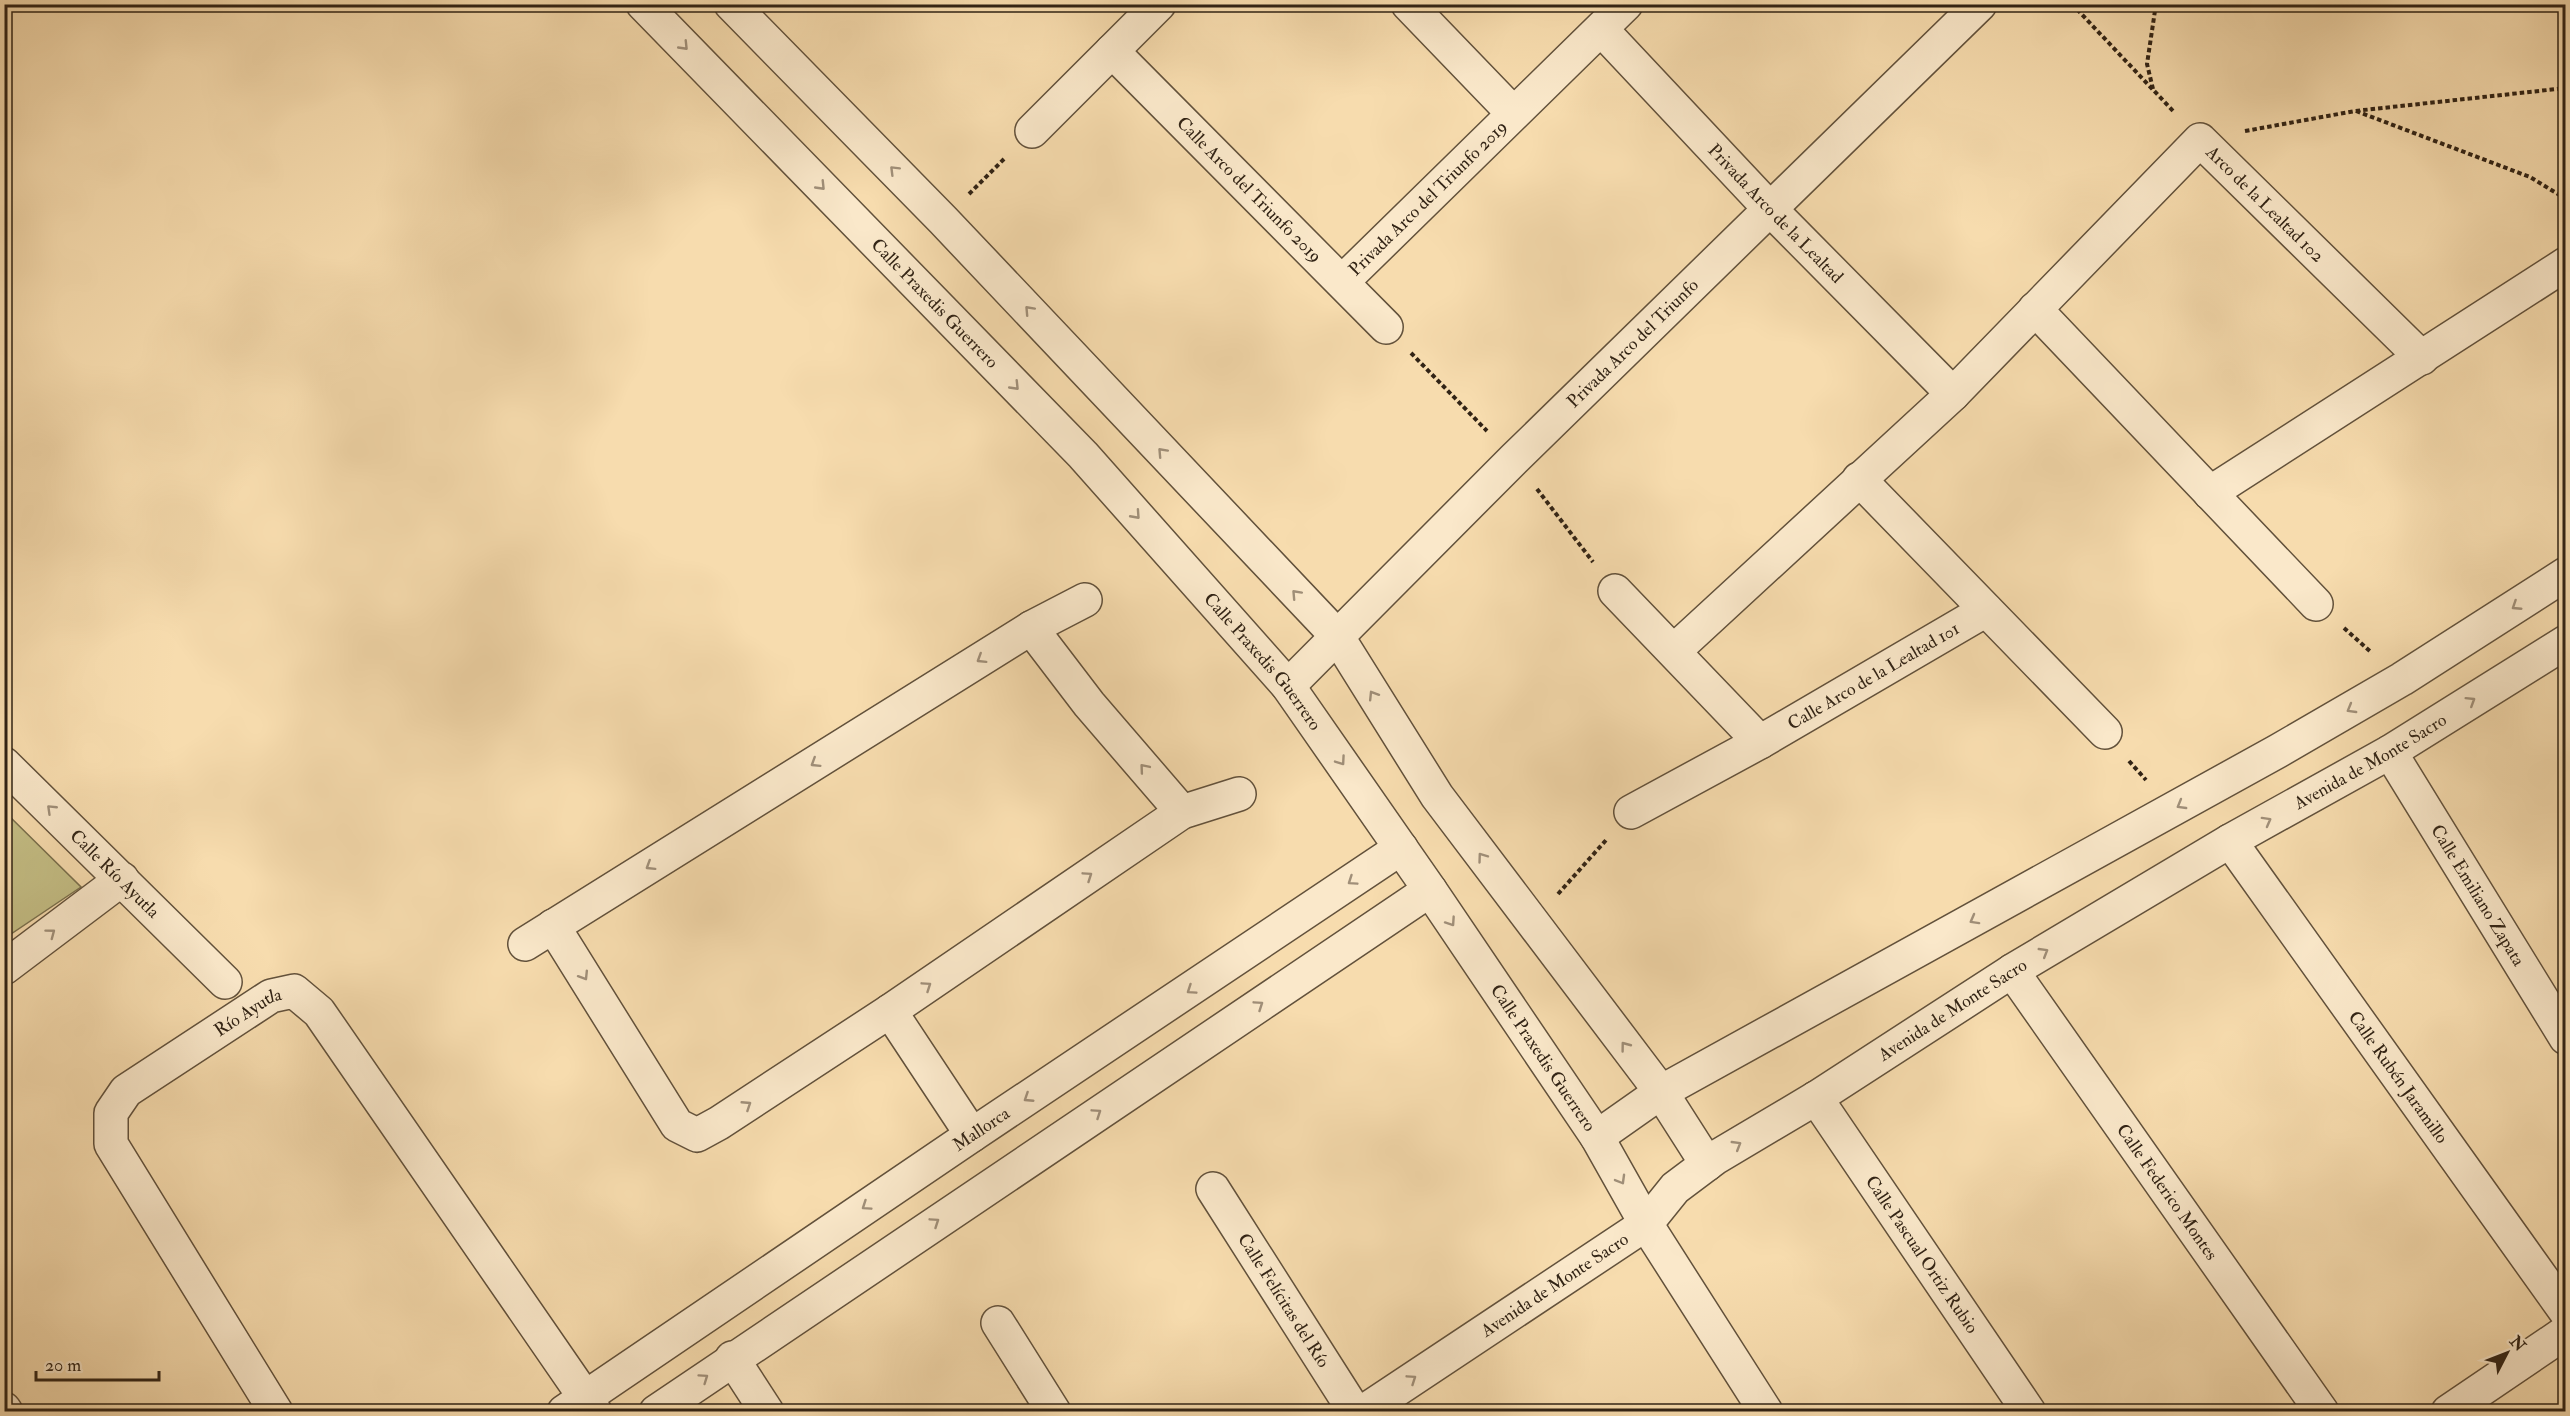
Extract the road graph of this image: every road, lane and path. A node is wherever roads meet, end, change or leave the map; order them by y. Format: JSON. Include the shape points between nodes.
{"nodes":[{"id":1,"x":644,"y":4,"type":"edge"},
{"id":2,"x":731,"y":4,"type":"edge"},
{"id":3,"x":1159,"y":4,"type":"edge"},
{"id":4,"x":1408,"y":4,"type":"edge"},
{"id":5,"x":1626,"y":4,"type":"edge"},
{"id":6,"x":1980,"y":4,"type":"edge"},
{"id":7,"x":2073,"y":4,"type":"edge"},
{"id":8,"x":2156,"y":4,"type":"edge"},
{"id":9,"x":1601,"y":28,"type":"junction"},
{"id":10,"x":1113,"y":51,"type":"junction"},
{"id":11,"x":2565,"y":88,"type":"edge"},
{"id":12,"x":2153,"y":89,"type":"junction"},
{"id":13,"x":2355,"y":111,"type":"junction"},
{"id":14,"x":1513,"y":113,"type":"junction"},
{"id":15,"x":1032,"y":131,"type":"joint"},
{"id":16,"x":2200,"y":140,"type":"junction"},
{"id":17,"x":2565,"y":199,"type":"edge"},
{"id":18,"x":1771,"y":210,"type":"junction"},
{"id":19,"x":943,"y":220,"type":"junction"},
{"id":20,"x":2565,"y":264,"type":"edge"},
{"id":21,"x":1342,"y":282,"type":"junction"},
{"id":22,"x":2035,"y":309,"type":"junction"},
{"id":23,"x":1386,"y":327,"type":"dead end"},
{"id":24,"x":2422,"y":358,"type":"junction"},
{"id":25,"x":1953,"y":394,"type":"junction"},
{"id":26,"x":1859,"y":479,"type":"junction"},
{"id":27,"x":2210,"y":493,"type":"junction"},
{"id":28,"x":2565,"y":574,"type":"edge"},
{"id":29,"x":1615,"y":591,"type":"dead end"},
{"id":30,"x":1085,"y":600,"type":"dead end"},
{"id":31,"x":2316,"y":604,"type":"joint"},
{"id":32,"x":1986,"y":610,"type":"junction"},
{"id":33,"x":1030,"y":628,"type":"junction"},
{"id":34,"x":1336,"y":636,"type":"junction"},
{"id":35,"x":2565,"y":642,"type":"edge"},
{"id":36,"x":1674,"y":651,"type":"junction"},
{"id":37,"x":2403,"y":679,"type":"junction"},
{"id":38,"x":1288,"y":686,"type":"junction"},
{"id":39,"x":2105,"y":732,"type":"joint"},
{"id":40,"x":1760,"y":742,"type":"junction"},
{"id":41,"x":2390,"y":752,"type":"junction"},
{"id":42,"x":4,"y":764,"type":"edge"},
{"id":43,"x":1239,"y":794,"type":"dead end"},
{"id":44,"x":2172,"y":811,"type":"junction"},
{"id":45,"x":1182,"y":812,"type":"junction"},
{"id":46,"x":1630,"y":812,"type":"joint"},
{"id":47,"x":2230,"y":841,"type":"junction"},
{"id":48,"x":1401,"y":848,"type":"junction"},
{"id":49,"x":122,"y":879,"type":"junction"},
{"id":50,"x":1430,"y":890,"type":"junction"},
{"id":51,"x":1532,"y":924,"type":"junction"},
{"id":52,"x":553,"y":926,"type":"junction"},
{"id":53,"x":525,"y":944,"type":"dead end"},
{"id":54,"x":4,"y":968,"type":"edge"},
{"id":55,"x":2012,"y":971,"type":"junction"},
{"id":56,"x":225,"y":982,"type":"dead end"},
{"id":57,"x":890,"y":1011,"type":"junction"},
{"id":58,"x":2565,"y":1038,"type":"edge"},
{"id":59,"x":1095,"y":1054,"type":"junction"},
{"id":60,"x":1661,"y":1092,"type":"junction"},
{"id":61,"x":1124,"y":1095,"type":"junction"},
{"id":62,"x":1816,"y":1098,"type":"junction"},
{"id":63,"x":972,"y":1135,"type":"junction"},
{"id":64,"x":1597,"y":1137,"type":"junction"},
{"id":65,"x":1707,"y":1164,"type":"junction"},
{"id":66,"x":1213,"y":1189,"type":"dead end"},
{"id":67,"x":1646,"y":1224,"type":"junction"},
{"id":68,"x":2565,"y":1312,"type":"edge"},
{"id":69,"x":998,"y":1323,"type":"dead end"},
{"id":70,"x":2565,"y":1332,"type":"edge"},
{"id":71,"x":732,"y":1358,"type":"junction"},
{"id":72,"x":582,"y":1407,"type":"edge"},
{"id":73,"x":276,"y":1412,"type":"edge"},
{"id":74,"x":656,"y":1412,"type":"edge"},
{"id":75,"x":767,"y":1412,"type":"edge"},
{"id":76,"x":1054,"y":1412,"type":"edge"},
{"id":77,"x":1355,"y":1412,"type":"edge"},
{"id":78,"x":1363,"y":1412,"type":"edge"},
{"id":79,"x":1766,"y":1412,"type":"edge"},
{"id":80,"x":2030,"y":1412,"type":"edge"},
{"id":81,"x":2322,"y":1412,"type":"edge"},
{"id":82,"x":2448,"y":1412,"type":"edge"}],
"edges":[{"from":1,"to":38,"type":"street","name":"Calle Praxedis Guerrero","one_way":true,"via":[[1083,455]]},
{"from":19,"to":2,"type":"street","one_way":true},
{"from":3,"to":10,"type":"street"},
{"from":4,"to":14,"type":"street","name":"Privada Arco del Triunfo 2019"},
{"from":5,"to":9,"type":"street","name":"Privada Arco del Triunfo 2019"},
{"from":6,"to":18,"type":"street","name":"Privada Arco del Triunfo"},
{"from":7,"to":12,"type":"path"},
{"from":8,"to":12,"type":"path","via":[[2147,63]]},
{"from":9,"to":14,"type":"street","name":"Privada Arco del Triunfo 2019"},
{"from":9,"to":18,"type":"street","name":"Privada Arco de la Lealtad"},
{"from":10,"to":15,"type":"street"},
{"from":10,"to":21,"type":"street","name":"Calle Arco del Triunfo 2019"},
{"from":11,"to":13,"type":"path"},
{"from":12,"to":16,"type":"path"},
{"from":13,"to":16,"type":"path"},
{"from":13,"to":17,"type":"path","via":[[2530,177]]},
{"from":14,"to":21,"type":"street","name":"Privada Arco del Triunfo 2019"},
{"from":15,"to":19,"type":"path"},
{"from":16,"to":22,"type":"street","name":"Arco de la Lealtad 102"},
{"from":16,"to":24,"type":"street","name":"Arco de la Lealtad 102"},
{"from":18,"to":25,"type":"street","name":"Privada Arco de la Lealtad"},
{"from":18,"to":34,"type":"street","name":"Privada Arco del Triunfo"},
{"from":34,"to":19,"type":"street","one_way":true},
{"from":20,"to":24,"type":"street"},
{"from":21,"to":23,"type":"street","name":"Calle Arco del Triunfo 2019"},
{"from":22,"to":25,"type":"street","name":"Arco de la Lealtad 102"},
{"from":22,"to":27,"type":"street"},
{"from":24,"to":27,"type":"street"},
{"from":25,"to":26,"type":"street"},
{"from":26,"to":32,"type":"street"},
{"from":26,"to":36,"type":"street"},
{"from":27,"to":31,"type":"street"},
{"from":28,"to":37,"type":"street","one_way":true},
{"from":29,"to":36,"type":"street"},
{"from":30,"to":33,"type":"street"},
{"from":31,"to":37,"type":"path"},
{"from":32,"to":39,"type":"street"},
{"from":32,"to":40,"type":"street","name":"Calle Arco de la Lealtad 101"},
{"from":45,"to":33,"type":"street","one_way":true},
{"from":33,"to":52,"type":"street","one_way":true},
{"from":34,"to":38,"type":"street","name":"Privada Arco del Triunfo"},
{"from":51,"to":34,"type":"street","one_way":true,"via":[[1437,796]]},
{"from":41,"to":35,"type":"street","name":"Avenida de Monte Sacro","one_way":true},
{"from":36,"to":40,"type":"street"},
{"from":37,"to":44,"type":"street","one_way":true},
{"from":38,"to":48,"type":"street","name":"Calle Praxedis Guerrero","one_way":true},
{"from":39,"to":44,"type":"path"},
{"from":40,"to":46,"type":"street","name":"Calle Arco de la Lealtad 101"},
{"from":47,"to":41,"type":"street","name":"Avenida de Monte Sacro","one_way":true},
{"from":41,"to":58,"type":"street","name":"Calle Emiliano Zapata"},
{"from":49,"to":42,"type":"street","name":"Calle Río Ayutla","one_way":true},
{"from":43,"to":45,"type":"street"},
{"from":44,"to":60,"type":"street","one_way":true},
{"from":57,"to":45,"type":"street","one_way":true},
{"from":46,"to":51,"type":"path"},
{"from":55,"to":47,"type":"street","name":"Avenida de Monte Sacro","one_way":true},
{"from":47,"to":68,"type":"street","name":"Calle Rubén Jaramillo"},
{"from":48,"to":50,"type":"street","name":"Calle Praxedis Guerrero"},
{"from":48,"to":59,"type":"street","name":"Mallorca","one_way":true},
{"from":54,"to":49,"type":"street","one_way":true},
{"from":49,"to":56,"type":"street","name":"Calle Río Ayutla"},
{"from":61,"to":50,"type":"street","one_way":true},
{"from":50,"to":64,"type":"street","name":"Calle Praxedis Guerrero","one_way":true},
{"from":60,"to":51,"type":"street","one_way":true},
{"from":52,"to":53,"type":"street"},
{"from":52,"to":57,"type":"street","one_way":true,"via":[[677,1125],[697,1135]]},
{"from":55,"to":62,"type":"street","name":"Avenida de Monte Sacro"},
{"from":55,"to":81,"type":"street","name":"Calle Federico Montes"},
{"from":57,"to":63,"type":"street"},
{"from":59,"to":61,"type":"street"},
{"from":59,"to":63,"type":"street","name":"Mallorca","one_way":true},
{"from":60,"to":64,"type":"street"},
{"from":60,"to":65,"type":"street"},
{"from":71,"to":61,"type":"street","one_way":true},
{"from":65,"to":62,"type":"street","name":"Avenida de Monte Sacro","one_way":true},
{"from":62,"to":80,"type":"street","name":"Calle Pascual Ortiz Rubio"},
{"from":63,"to":72,"type":"street","name":"Mallorca","one_way":true},
{"from":64,"to":67,"type":"street","name":"Calle Praxedis Guerrero","one_way":true},
{"from":65,"to":67,"type":"street","name":"Avenida de Monte Sacro","via":[[1675,1188]]},
{"from":66,"to":77,"type":"street","name":"Calle Felícitas del Río"},
{"from":78,"to":67,"type":"street","name":"Avenida de Monte Sacro","one_way":true},
{"from":67,"to":79,"type":"street","name":"Calle Praxedis Guerrero"},
{"from":69,"to":76,"type":"street"},
{"from":70,"to":82,"type":"street"},
{"from":74,"to":71,"type":"street","one_way":true},
{"from":71,"to":75,"type":"street"},
{"from":72,"to":73,"type":"street","name":"Río Ayutla","via":[[319,1012],[294,991],[272,996],[126,1091],[111,1113],[111,1144]]}]}
